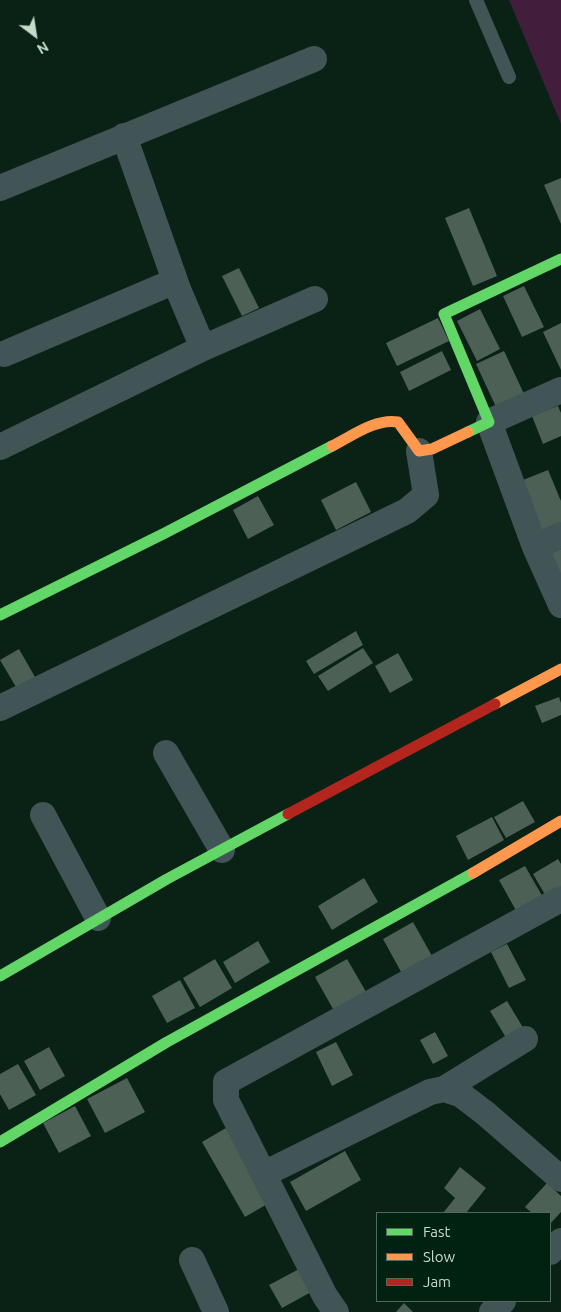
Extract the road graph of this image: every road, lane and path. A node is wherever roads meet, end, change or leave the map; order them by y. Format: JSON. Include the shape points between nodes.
{"nodes":[{"id":1,"x":476,"y":0,"type":"edge"},
{"id":2,"x":314,"y":59,"type":"dead end"},
{"id":3,"x":509,"y":77,"type":"dead end"},
{"id":4,"x":124,"y":136,"type":"junction"},
{"id":5,"x":0,"y":188,"type":"edge"},
{"id":6,"x":561,"y":258,"type":"edge"},
{"id":7,"x":175,"y":280,"type":"junction"},
{"id":8,"x":315,"y":299,"type":"dead end"},
{"id":9,"x":203,"y":348,"type":"junction"},
{"id":10,"x":4,"y":354,"type":"dead end"},
{"id":11,"x":561,"y":390,"type":"edge"},
{"id":12,"x":489,"y":422,"type":"junction"},
{"id":13,"x":0,"y":447,"type":"edge"},
{"id":14,"x":419,"y":451,"type":"junction"},
{"id":15,"x":561,"y":535,"type":"edge"},
{"id":16,"x":535,"y":547,"type":"junction"},
{"id":17,"x":561,"y":605,"type":"edge"},
{"id":18,"x":0,"y":615,"type":"edge"},
{"id":19,"x":561,"y":669,"type":"edge"},
{"id":20,"x":0,"y":708,"type":"edge"},
{"id":21,"x":166,"y":753,"type":"dead end"},
{"id":22,"x":43,"y":815,"type":"dead end"},
{"id":23,"x":561,"y":821,"type":"edge"},
{"id":24,"x":222,"y":850,"type":"junction"},
{"id":25,"x":561,"y":899,"type":"edge"},
{"id":26,"x":98,"y":918,"type":"junction"},
{"id":27,"x":0,"y":976,"type":"edge"},
{"id":28,"x":525,"y":1039,"type":"dead end"},
{"id":29,"x":444,"y":1089,"type":"junction"},
{"id":30,"x":0,"y":1142,"type":"edge"},
{"id":31,"x":264,"y":1174,"type":"junction"},
{"id":32,"x":561,"y":1179,"type":"edge"},
{"id":33,"x":561,"y":1240,"type":"edge"},
{"id":34,"x":551,"y":1251,"type":"edge"},
{"id":35,"x":192,"y":1260,"type":"dead end"},
{"id":36,"x":216,"y":1312,"type":"edge"},
{"id":37,"x":336,"y":1312,"type":"edge"}],
"edges":[{"from":1,"to":3,"type":"lane"},
{"from":2,"to":4,"type":"street"},
{"from":4,"to":5,"type":"street"},
{"from":4,"to":7,"type":"street"},
{"from":6,"to":12,"type":"street","via":[[444,314]]},
{"from":7,"to":9,"type":"street"},
{"from":7,"to":10,"type":"street"},
{"from":8,"to":9,"type":"street"},
{"from":9,"to":13,"type":"street"},
{"from":11,"to":12,"type":"street"},
{"from":12,"to":14,"type":"street","via":[[432,449]]},
{"from":12,"to":16,"type":"street"},
{"from":14,"to":18,"type":"street","via":[[398,422],[388,420],[372,425]]},
{"from":14,"to":20,"type":"street","via":[[426,495],[406,511]]},
{"from":15,"to":16,"type":"street"},
{"from":16,"to":17,"type":"street"},
{"from":19,"to":24,"type":"street"},
{"from":21,"to":24,"type":"street"},
{"from":22,"to":26,"type":"street"},
{"from":23,"to":30,"type":"street","via":[[167,1042]]},
{"from":24,"to":26,"type":"street"},
{"from":25,"to":31,"type":"street","via":[[226,1082],[226,1100]]},
{"from":26,"to":27,"type":"street"},
{"from":28,"to":29,"type":"street"},
{"from":29,"to":31,"type":"street","via":[[430,1092]]},
{"from":29,"to":32,"type":"street","via":[[460,1094],[485,1113]]},
{"from":31,"to":37,"type":"street"},
{"from":33,"to":34,"type":"street"},
{"from":35,"to":36,"type":"street"}]}
